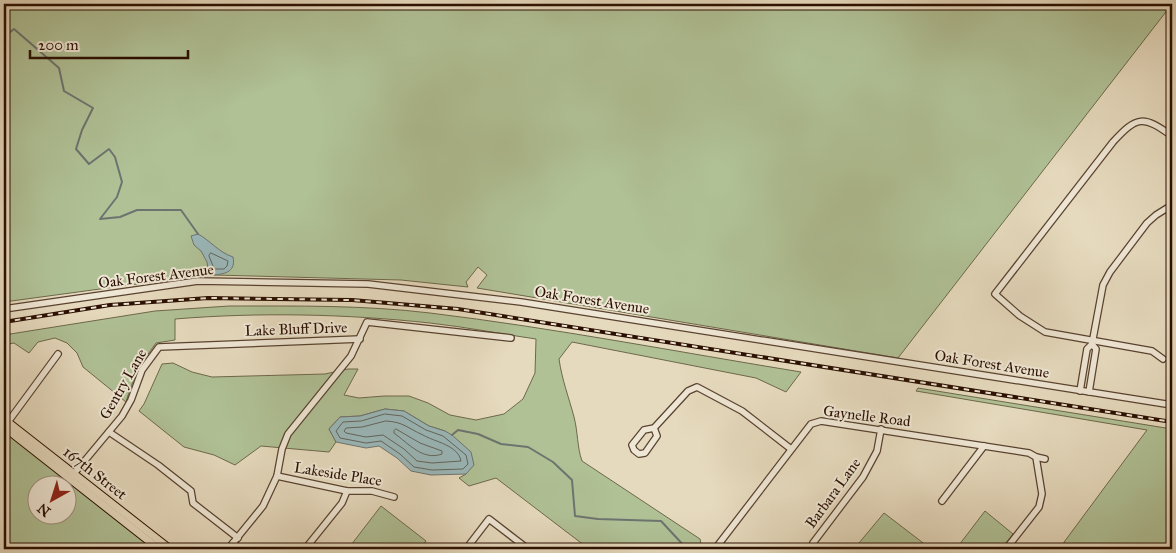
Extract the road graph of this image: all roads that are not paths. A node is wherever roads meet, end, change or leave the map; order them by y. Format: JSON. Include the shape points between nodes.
{"nodes":[{"id":1,"x":1172,"y":136,"type":"edge"},
{"id":2,"x":1172,"y":205,"type":"edge"},
{"id":3,"x":4,"y":308,"type":"edge"},
{"id":4,"x":511,"y":338,"type":"dead end"},
{"id":5,"x":360,"y":339,"type":"junction"},
{"id":6,"x":1092,"y":342,"type":"junction"},
{"id":7,"x":159,"y":347,"type":"joint"},
{"id":8,"x":58,"y":354,"type":"dead end"},
{"id":9,"x":1163,"y":359,"type":"dead end"},
{"id":10,"x":1080,"y":391,"type":"junction"},
{"id":11,"x":1089,"y":392,"type":"junction"},
{"id":12,"x":1172,"y":405,"type":"edge"},
{"id":13,"x":5,"y":423,"type":"edge"},
{"id":14,"x":654,"y":428,"type":"junction"},
{"id":15,"x":881,"y":430,"type":"junction"},
{"id":16,"x":109,"y":432,"type":"junction"},
{"id":17,"x":984,"y":446,"type":"junction"},
{"id":18,"x":791,"y":449,"type":"junction"},
{"id":19,"x":1036,"y":457,"type":"junction"},
{"id":20,"x":1044,"y":459,"type":"dead end"},
{"id":21,"x":70,"y":476,"type":"edge"},
{"id":22,"x":72,"y":476,"type":"edge"},
{"id":23,"x":277,"y":476,"type":"junction"},
{"id":24,"x":78,"y":482,"type":"edge"},
{"id":25,"x":78,"y":483,"type":"edge"},
{"id":26,"x":348,"y":491,"type":"junction"},
{"id":27,"x":394,"y":497,"type":"dead end"},
{"id":28,"x":942,"y":500,"type":"dead end"},
{"id":29,"x":235,"y":540,"type":"junction"},
{"id":30,"x":813,"y":543,"type":"dead end"},
{"id":31,"x":159,"y":549,"type":"edge"},
{"id":32,"x":170,"y":549,"type":"edge"},
{"id":33,"x":228,"y":549,"type":"edge"},
{"id":34,"x":241,"y":549,"type":"edge"},
{"id":35,"x":305,"y":549,"type":"edge"},
{"id":36,"x":466,"y":549,"type":"edge"},
{"id":37,"x":528,"y":549,"type":"edge"},
{"id":38,"x":715,"y":549,"type":"edge"},
{"id":39,"x":1006,"y":549,"type":"edge"}],
"edges":[{"from":1,"to":6,"type":"street","via":[[1150,122],[1138,120],[1128,125],[995,294],[1045,332]]},
{"from":2,"to":6,"type":"street","via":[[1147,223],[1110,272],[1103,285]]},
{"from":3,"to":10,"type":"street","name":"Oak Forest Avenue","via":[[198,281],[368,284],[521,302]]},
{"from":4,"to":5,"type":"street","name":"Lake Bluff Drive","via":[[367,322]]},
{"from":5,"to":7,"type":"street","name":"Lake Bluff Drive"},
{"from":5,"to":23,"type":"street","via":[[351,356],[288,434]]},
{"from":6,"to":9,"type":"street","via":[[1152,351]]},
{"from":6,"to":10,"type":"street","via":[[1087,349]]},
{"from":6,"to":11,"type":"street","via":[[1096,349]]},
{"from":7,"to":16,"type":"street","name":"Gentry Lane","via":[[142,370],[127,408]]},
{"from":8,"to":13,"type":"street"},
{"from":10,"to":11,"type":"street","name":"Oak Forest Avenue"},
{"from":11,"to":12,"type":"street","name":"Oak Forest Avenue"},
{"from":13,"to":21,"type":"main road","name":"167th Street"},
{"from":14,"to":14,"type":"street","via":[[644,430],[632,445],[634,450],[645,453],[657,436]]},
{"from":14,"to":18,"type":"street","via":[[688,391],[697,387],[753,419]]},
{"from":15,"to":17,"type":"street","name":"Gaynelle Road"},
{"from":15,"to":18,"type":"street","name":"Gaynelle Road","via":[[821,421],[811,424]]},
{"from":15,"to":30,"type":"street","name":"Barbara Lane","via":[[877,451],[863,477]]},
{"from":16,"to":22,"type":"street","name":"Gentry Lane"},
{"from":16,"to":29,"type":"street","via":[[191,491],[193,503]]},
{"from":17,"to":19,"type":"street","name":"Gaynelle Road","via":[[1030,453]]},
{"from":17,"to":28,"type":"street"},
{"from":18,"to":38,"type":"street","name":"Gaynelle Road"},
{"from":19,"to":20,"type":"street","name":"Gaynelle Road"},
{"from":19,"to":39,"type":"street","via":[[1042,494],[1039,507]]},
{"from":23,"to":26,"type":"street","name":"Lakeside Place"},
{"from":23,"to":29,"type":"street","via":[[264,506]]},
{"from":24,"to":32,"type":"main road","name":"167th Street"},
{"from":25,"to":31,"type":"main road","name":"167th Street"},
{"from":26,"to":27,"type":"street","name":"Lakeside Place","via":[[372,491]]},
{"from":26,"to":35,"type":"street"},
{"from":29,"to":33,"type":"street"},
{"from":29,"to":34,"type":"street"},
{"from":36,"to":37,"type":"street","via":[[489,518]]}]}
